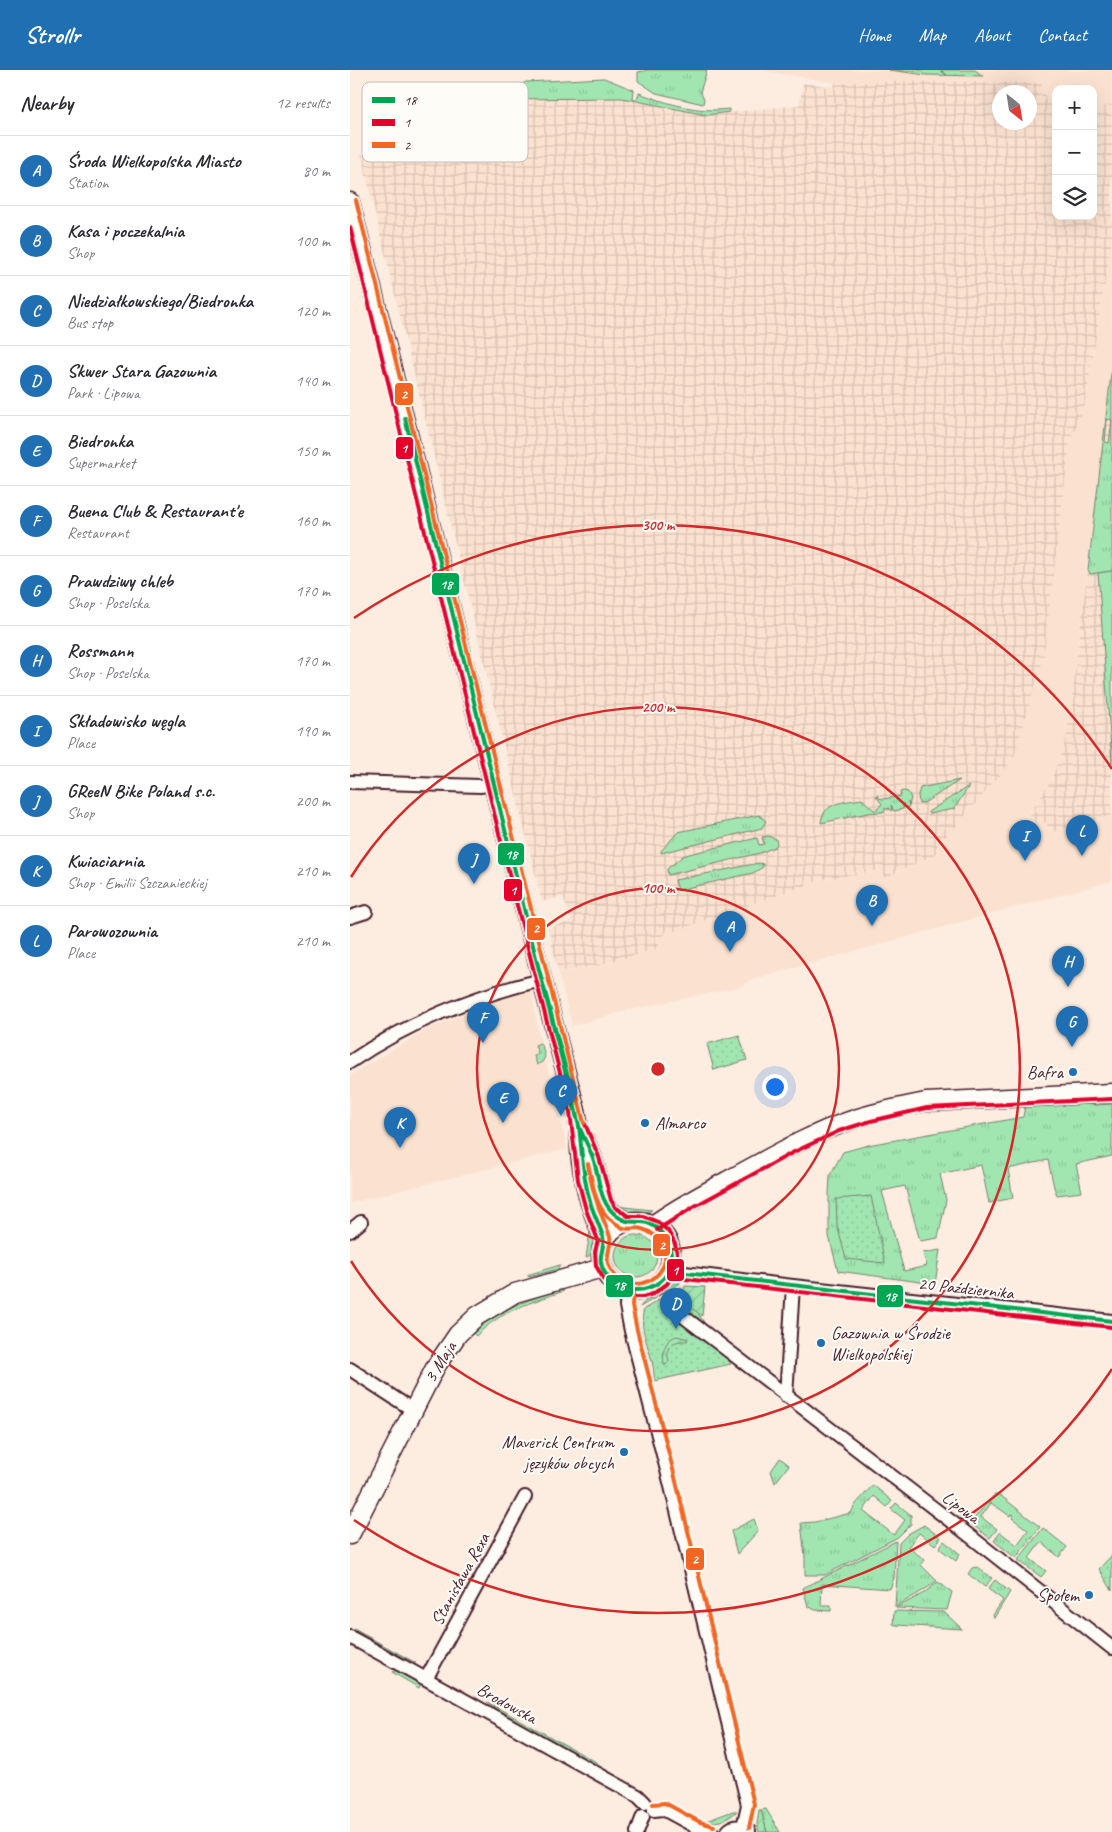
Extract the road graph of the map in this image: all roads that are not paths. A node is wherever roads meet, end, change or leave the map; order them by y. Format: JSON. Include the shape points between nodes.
{"nodes":[{"id":1,"x":350,"y":202,"type":"edge"},
{"id":2,"x":350,"y":782,"type":"edge"},
{"id":3,"x":494,"y":784,"type":"junction"},
{"id":4,"x":366,"y":912,"type":"dead end"},
{"id":5,"x":350,"y":917,"type":"edge"},
{"id":6,"x":542,"y":980,"type":"junction"},
{"id":7,"x":350,"y":1062,"type":"edge"},
{"id":8,"x":1112,"y":1093,"type":"edge"},
{"id":9,"x":579,"y":1126,"type":"junction"},
{"id":10,"x":361,"y":1222,"type":"dead end"},
{"id":11,"x":626,"y":1222,"type":"junction"},
{"id":12,"x":653,"y":1225,"type":"junction"},
{"id":13,"x":350,"y":1231,"type":"edge"},
{"id":14,"x":604,"y":1240,"type":"junction"},
{"id":15,"x":602,"y":1268,"type":"junction"},
{"id":16,"x":668,"y":1271,"type":"junction"},
{"id":17,"x":793,"y":1286,"type":"junction"},
{"id":18,"x":627,"y":1290,"type":"junction"},
{"id":19,"x":675,"y":1310,"type":"dead end"},
{"id":20,"x":1112,"y":1321,"type":"edge"},
{"id":21,"x":350,"y":1369,"type":"edge"},
{"id":22,"x":786,"y":1396,"type":"junction"},
{"id":23,"x":413,"y":1410,"type":"junction"},
{"id":24,"x":525,"y":1497,"type":"dead end"},
{"id":25,"x":350,"y":1535,"type":"edge"},
{"id":26,"x":350,"y":1637,"type":"edge"},
{"id":27,"x":1112,"y":1648,"type":"edge"},
{"id":28,"x":426,"y":1679,"type":"junction"},
{"id":29,"x":648,"y":1809,"type":"junction"},
{"id":30,"x":747,"y":1829,"type":"edge"},
{"id":31,"x":637,"y":1832,"type":"edge"},
{"id":32,"x":712,"y":1832,"type":"edge"},
{"id":33,"x":727,"y":1832,"type":"edge"}],
"edges":[{"from":1,"to":3,"type":"street"},
{"from":2,"to":3,"type":"street"},
{"from":3,"to":6,"type":"street"},
{"from":4,"to":5,"type":"street"},
{"from":6,"to":7,"type":"street","via":[[482,996],[423,1020]]},
{"from":6,"to":9,"type":"street"},
{"from":8,"to":12,"type":"street","via":[[926,1102],[852,1120],[759,1163]]},
{"from":9,"to":11,"type":"street","via":[[593,1159],[605,1203],[610,1211]]},
{"from":9,"to":14,"type":"street","via":[[581,1161],[595,1219]]},
{"from":10,"to":13,"type":"street"},
{"from":11,"to":12,"type":"street"},
{"from":11,"to":14,"type":"street","via":[[616,1226]]},
{"from":12,"to":16,"type":"street","via":[[670,1245]]},
{"from":14,"to":15,"type":"street","via":[[600,1254]]},
{"from":15,"to":18,"type":"street","via":[[614,1284]]},
{"from":15,"to":23,"type":"street","name":"3 Maja","via":[[515,1293],[477,1316],[446,1349]]},
{"from":16,"to":17,"type":"street","name":"20 Października"},
{"from":16,"to":18,"type":"street","via":[[652,1288]]},
{"from":17,"to":20,"type":"street","name":"20 Października"},
{"from":17,"to":22,"type":"street"},
{"from":18,"to":30,"type":"street","via":[[626,1306],[631,1331],[748,1805]]},
{"from":19,"to":22,"type":"street","name":"Lipowa"},
{"from":21,"to":23,"type":"street"},
{"from":22,"to":27,"type":"street","name":"Lipowa","via":[[961,1528]]},
{"from":23,"to":25,"type":"street","name":"3 Maja"},
{"from":24,"to":28,"type":"street","name":"Stanisława Rexa"},
{"from":26,"to":28,"type":"street","name":"Brodowska"},
{"from":28,"to":29,"type":"street","name":"Brodowska","via":[[638,1796]]},
{"from":29,"to":31,"type":"street"},
{"from":29,"to":32,"type":"street","name":"Brodowska","via":[[663,1809]]},
{"from":30,"to":33,"type":"street","via":[[736,1826]]}]}
